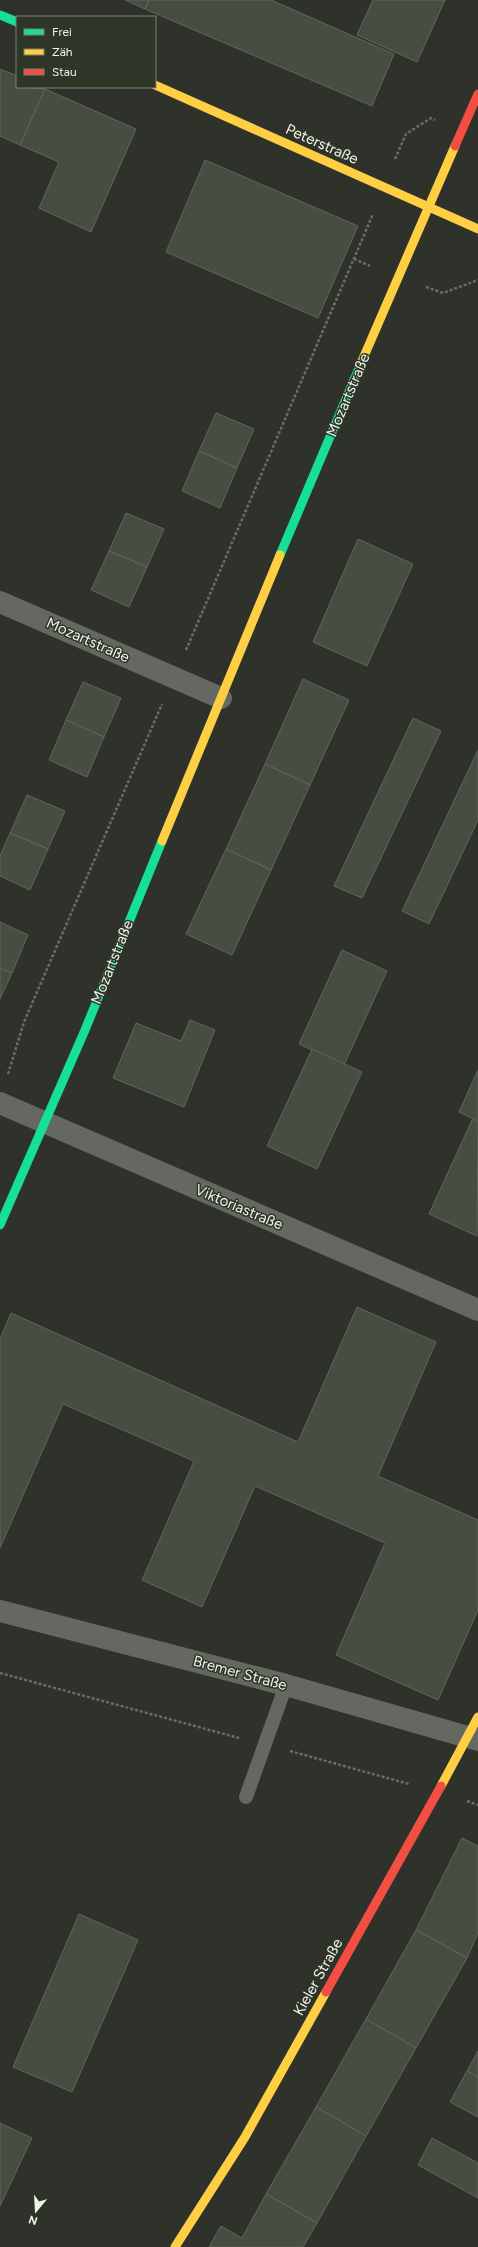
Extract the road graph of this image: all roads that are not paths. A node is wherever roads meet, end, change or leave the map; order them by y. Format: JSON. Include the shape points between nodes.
{"nodes":[{"id":1,"x":0,"y":15,"type":"edge"},
{"id":2,"x":16,"y":22,"type":"edge"},
{"id":3,"x":156,"y":85,"type":"edge"},
{"id":4,"x":478,"y":94,"type":"edge"},
{"id":5,"x":428,"y":208,"type":"junction"},
{"id":6,"x":478,"y":229,"type":"edge"},
{"id":7,"x":0,"y":602,"type":"edge"},
{"id":8,"x":221,"y":698,"type":"junction"},
{"id":9,"x":0,"y":1103,"type":"edge"},
{"id":10,"x":46,"y":1124,"type":"junction"},
{"id":11,"x":0,"y":1225,"type":"edge"},
{"id":12,"x":478,"y":1310,"type":"edge"},
{"id":13,"x":0,"y":1611,"type":"edge"},
{"id":14,"x":286,"y":1685,"type":"junction"},
{"id":15,"x":478,"y":1717,"type":"edge"},
{"id":16,"x":474,"y":1738,"type":"edge"},
{"id":17,"x":246,"y":1797,"type":"dead end"},
{"id":18,"x":175,"y":2247,"type":"edge"}],
"edges":[{"from":1,"to":2,"type":"street"},
{"from":3,"to":5,"type":"street","name":"Peterstraße"},
{"from":4,"to":5,"type":"street","name":"Mozartstraße"},
{"from":5,"to":6,"type":"street","name":"Peterstraße"},
{"from":5,"to":8,"type":"street","name":"Mozartstraße"},
{"from":7,"to":8,"type":"street","name":"Mozartstraße"},
{"from":8,"to":10,"type":"street","name":"Mozartstraße"},
{"from":9,"to":10,"type":"street","name":"Viktoriastraße"},
{"from":10,"to":11,"type":"street","name":"Mozartstraße"},
{"from":10,"to":12,"type":"street","name":"Viktoriastraße"},
{"from":13,"to":14,"type":"street","name":"Bremer Straße"},
{"from":14,"to":16,"type":"street","name":"Bremer Straße"},
{"from":14,"to":17,"type":"lane"},
{"from":15,"to":16,"type":"street","name":"Kieler Straße"},
{"from":16,"to":18,"type":"street","name":"Kieler Straße","via":[[245,2137]]}]}
